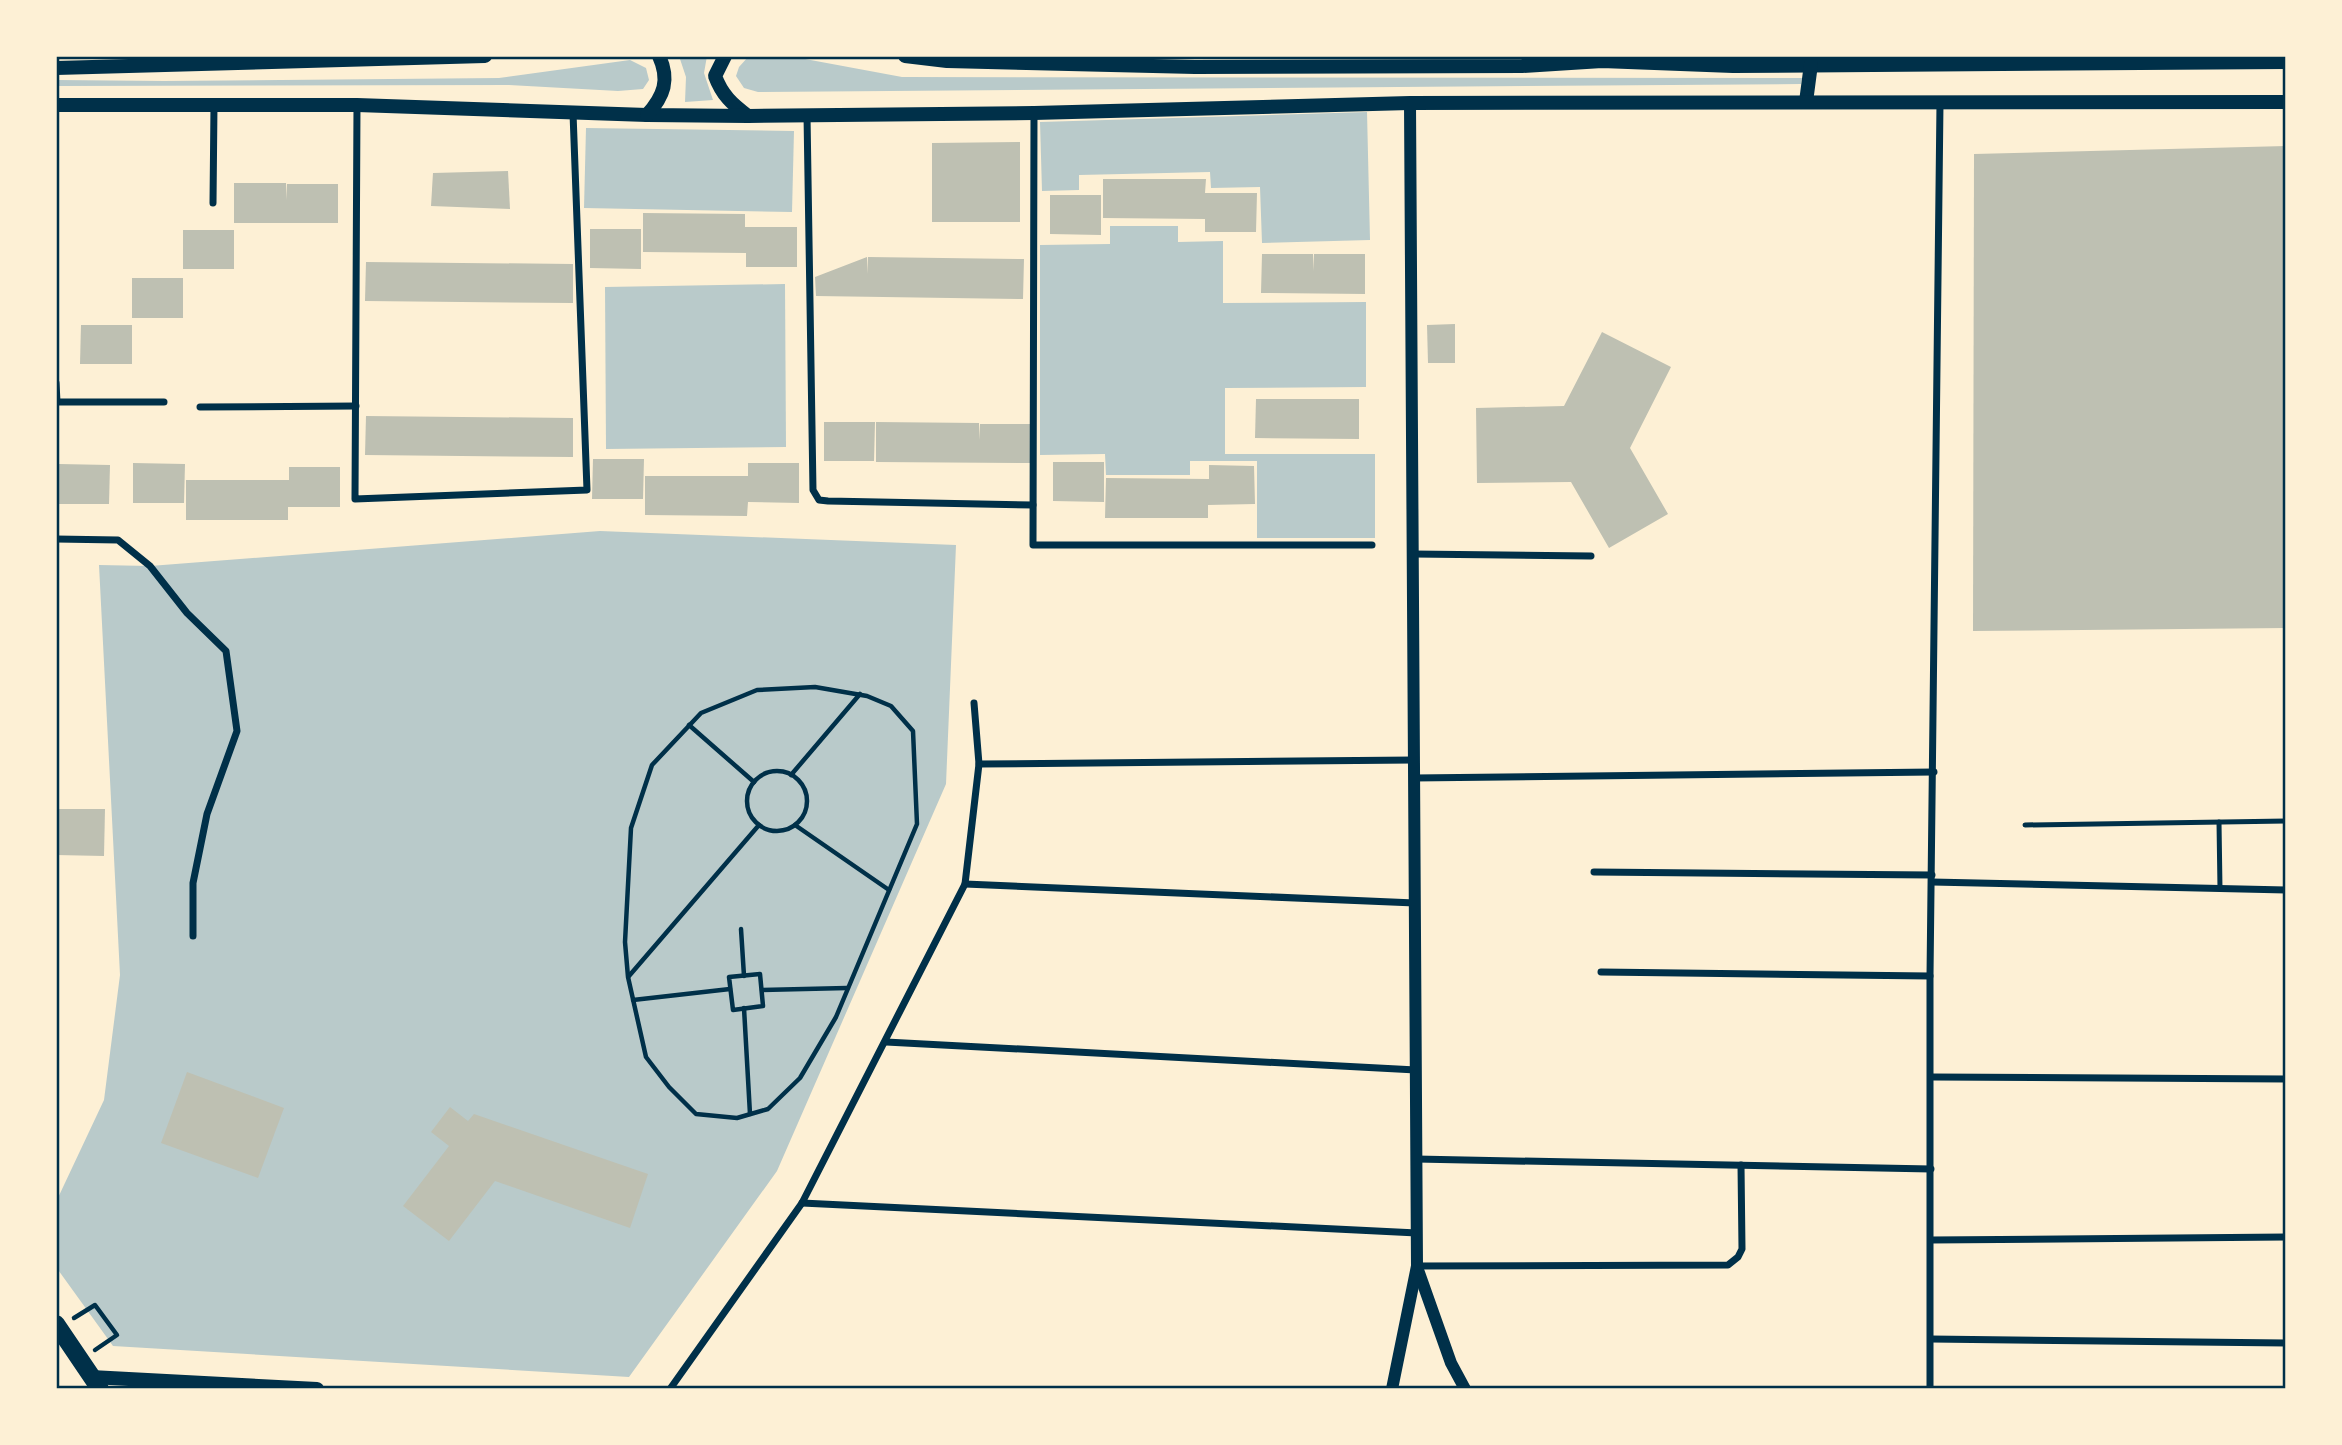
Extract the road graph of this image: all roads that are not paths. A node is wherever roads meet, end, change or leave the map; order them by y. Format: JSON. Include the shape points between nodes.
{"nodes":[{"id":1,"x":485,"y":56,"type":"edge"},
{"id":2,"x":659,"y":56,"type":"edge"},
{"id":3,"x":724,"y":56,"type":"edge"},
{"id":4,"x":905,"y":56,"type":"edge"},
{"id":5,"x":1602,"y":58,"type":"edge"},
{"id":6,"x":1831,"y":60,"type":"edge"},
{"id":7,"x":1953,"y":60,"type":"edge"},
{"id":8,"x":2136,"y":60,"type":"edge"},
{"id":9,"x":1522,"y":61,"type":"edge"},
{"id":10,"x":1734,"y":61,"type":"edge"},
{"id":11,"x":81,"y":62,"type":"edge"},
{"id":12,"x":1195,"y":62,"type":"edge"},
{"id":13,"x":1220,"y":62,"type":"edge"},
{"id":14,"x":2286,"y":62,"type":"edge"},
{"id":15,"x":1811,"y":64,"type":"junction"},
{"id":16,"x":56,"y":68,"type":"edge"},
{"id":17,"x":1806,"y":102,"type":"junction"},
{"id":18,"x":1940,"y":102,"type":"junction"},
{"id":19,"x":2286,"y":102,"type":"edge"},
{"id":20,"x":1410,"y":103,"type":"junction"},
{"id":21,"x":56,"y":105,"type":"edge"},
{"id":22,"x":214,"y":105,"type":"junction"},
{"id":23,"x":358,"y":105,"type":"junction"},
{"id":24,"x":573,"y":112,"type":"junction"},
{"id":25,"x":807,"y":113,"type":"junction"},
{"id":26,"x":1034,"y":113,"type":"junction"},
{"id":27,"x":647,"y":115,"type":"junction"},
{"id":28,"x":748,"y":116,"type":"junction"},
{"id":29,"x":213,"y":203,"type":"dead end"},
{"id":30,"x":56,"y":383,"type":"edge"},
{"id":31,"x":163,"y":402,"type":"dead end"},
{"id":32,"x":200,"y":407,"type":"dead end"},
{"id":33,"x":356,"y":407,"type":"junction"},
{"id":34,"x":1034,"y":505,"type":"junction"},
{"id":35,"x":56,"y":539,"type":"edge"},
{"id":36,"x":1372,"y":545,"type":"dead end"},
{"id":37,"x":1413,"y":554,"type":"junction"},
{"id":38,"x":1591,"y":556,"type":"dead end"},
{"id":39,"x":974,"y":703,"type":"dead end"},
{"id":40,"x":1413,"y":760,"type":"junction"},
{"id":41,"x":979,"y":764,"type":"junction"},
{"id":42,"x":1934,"y":772,"type":"junction"},
{"id":43,"x":1414,"y":778,"type":"junction"},
{"id":44,"x":2286,"y":821,"type":"edge"},
{"id":45,"x":2219,"y":822,"type":"junction"},
{"id":46,"x":2025,"y":825,"type":"dead end"},
{"id":47,"x":1594,"y":872,"type":"dead end"},
{"id":48,"x":1932,"y":879,"type":"junction"},
{"id":49,"x":965,"y":884,"type":"junction"},
{"id":50,"x":2220,"y":890,"type":"junction"},
{"id":51,"x":2286,"y":890,"type":"edge"},
{"id":52,"x":1415,"y":903,"type":"junction"},
{"id":53,"x":193,"y":936,"type":"dead end"},
{"id":54,"x":1601,"y":972,"type":"dead end"},
{"id":55,"x":1930,"y":976,"type":"junction"},
{"id":56,"x":886,"y":1042,"type":"junction"},
{"id":57,"x":1416,"y":1070,"type":"junction"},
{"id":58,"x":1932,"y":1077,"type":"junction"},
{"id":59,"x":2286,"y":1079,"type":"edge"},
{"id":60,"x":1416,"y":1159,"type":"junction"},
{"id":61,"x":1741,"y":1165,"type":"junction"},
{"id":62,"x":1931,"y":1168,"type":"junction"},
{"id":63,"x":802,"y":1203,"type":"junction"},
{"id":64,"x":1416,"y":1233,"type":"junction"},
{"id":65,"x":2286,"y":1237,"type":"edge"},
{"id":66,"x":1931,"y":1240,"type":"junction"},
{"id":67,"x":1417,"y":1266,"type":"junction"},
{"id":68,"x":56,"y":1324,"type":"edge"},
{"id":69,"x":1931,"y":1339,"type":"junction"},
{"id":70,"x":2286,"y":1343,"type":"edge"},
{"id":71,"x":96,"y":1383,"type":"edge"},
{"id":72,"x":278,"y":1388,"type":"edge"},
{"id":73,"x":317,"y":1389,"type":"edge"},
{"id":74,"x":670,"y":1389,"type":"edge"},
{"id":75,"x":1392,"y":1389,"type":"edge"},
{"id":76,"x":1465,"y":1389,"type":"edge"},
{"id":77,"x":1930,"y":1389,"type":"edge"}],
"edges":[{"from":1,"to":11,"type":"main road"},
{"from":2,"to":27,"type":"main road","via":[[666,83]]},
{"from":3,"to":28,"type":"main road","via":[[715,76],[729,103]]},
{"from":4,"to":12,"type":"main road","via":[[947,61]]},
{"from":5,"to":9,"type":"main road"},
{"from":5,"to":10,"type":"main road"},
{"from":6,"to":7,"type":"main road"},
{"from":6,"to":15,"type":"main road"},
{"from":7,"to":8,"type":"main road"},
{"from":8,"to":14,"type":"main road"},
{"from":9,"to":13,"type":"main road"},
{"from":10,"to":15,"type":"main road"},
{"from":11,"to":16,"type":"main road"},
{"from":12,"to":13,"type":"main road"},
{"from":15,"to":17,"type":"main road"},
{"from":17,"to":18,"type":"main road"},
{"from":17,"to":20,"type":"main road"},
{"from":18,"to":19,"type":"main road"},
{"from":18,"to":42,"type":"street"},
{"from":20,"to":26,"type":"main road"},
{"from":20,"to":37,"type":"street"},
{"from":21,"to":22,"type":"main road"},
{"from":22,"to":23,"type":"main road"},
{"from":22,"to":29,"type":"street"},
{"from":23,"to":24,"type":"main road"},
{"from":23,"to":33,"type":"street"},
{"from":24,"to":27,"type":"main road"},
{"from":24,"to":33,"type":"street","via":[[587,490],[355,499]]},
{"from":25,"to":26,"type":"main road"},
{"from":25,"to":28,"type":"main road"},
{"from":25,"to":34,"type":"street","via":[[813,490],[819,500],[828,501]]},
{"from":26,"to":34,"type":"street"},
{"from":27,"to":28,"type":"main road"},
{"from":30,"to":31,"type":"street","via":[[57,402]]},
{"from":32,"to":33,"type":"street"},
{"from":34,"to":36,"type":"street","via":[[1033,545]]},
{"from":35,"to":53,"type":"street","via":[[118,540],[150,566],[187,613],[226,651],[237,731],[207,814],[193,883]]},
{"from":37,"to":38,"type":"street"},
{"from":37,"to":40,"type":"street"},
{"from":39,"to":41,"type":"street"},
{"from":40,"to":41,"type":"street"},
{"from":40,"to":43,"type":"street"},
{"from":41,"to":49,"type":"street"},
{"from":42,"to":43,"type":"street"},
{"from":42,"to":48,"type":"street"},
{"from":43,"to":52,"type":"street"},
{"from":44,"to":45,"type":"lane"},
{"from":45,"to":46,"type":"lane"},
{"from":45,"to":50,"type":"lane"},
{"from":47,"to":48,"type":"street"},
{"from":48,"to":50,"type":"street"},
{"from":48,"to":55,"type":"street"},
{"from":49,"to":52,"type":"street"},
{"from":49,"to":56,"type":"street"},
{"from":50,"to":51,"type":"street"},
{"from":52,"to":57,"type":"street"},
{"from":54,"to":55,"type":"street"},
{"from":55,"to":58,"type":"street"},
{"from":56,"to":57,"type":"street"},
{"from":56,"to":63,"type":"street"},
{"from":57,"to":60,"type":"street"},
{"from":58,"to":59,"type":"street"},
{"from":58,"to":62,"type":"street"},
{"from":60,"to":61,"type":"street"},
{"from":60,"to":64,"type":"street"},
{"from":61,"to":62,"type":"street"},
{"from":61,"to":67,"type":"street","via":[[1742,1249],[1728,1265]]},
{"from":62,"to":66,"type":"street"},
{"from":63,"to":64,"type":"street"},
{"from":63,"to":74,"type":"street"},
{"from":64,"to":67,"type":"street"},
{"from":65,"to":66,"type":"street"},
{"from":66,"to":69,"type":"street"},
{"from":67,"to":75,"type":"street"},
{"from":67,"to":76,"type":"street","via":[[1451,1363]]},
{"from":68,"to":71,"type":"main road"},
{"from":69,"to":70,"type":"street"},
{"from":69,"to":77,"type":"street"},
{"from":71,"to":72,"type":"main road"},
{"from":72,"to":73,"type":"main road"}]}
